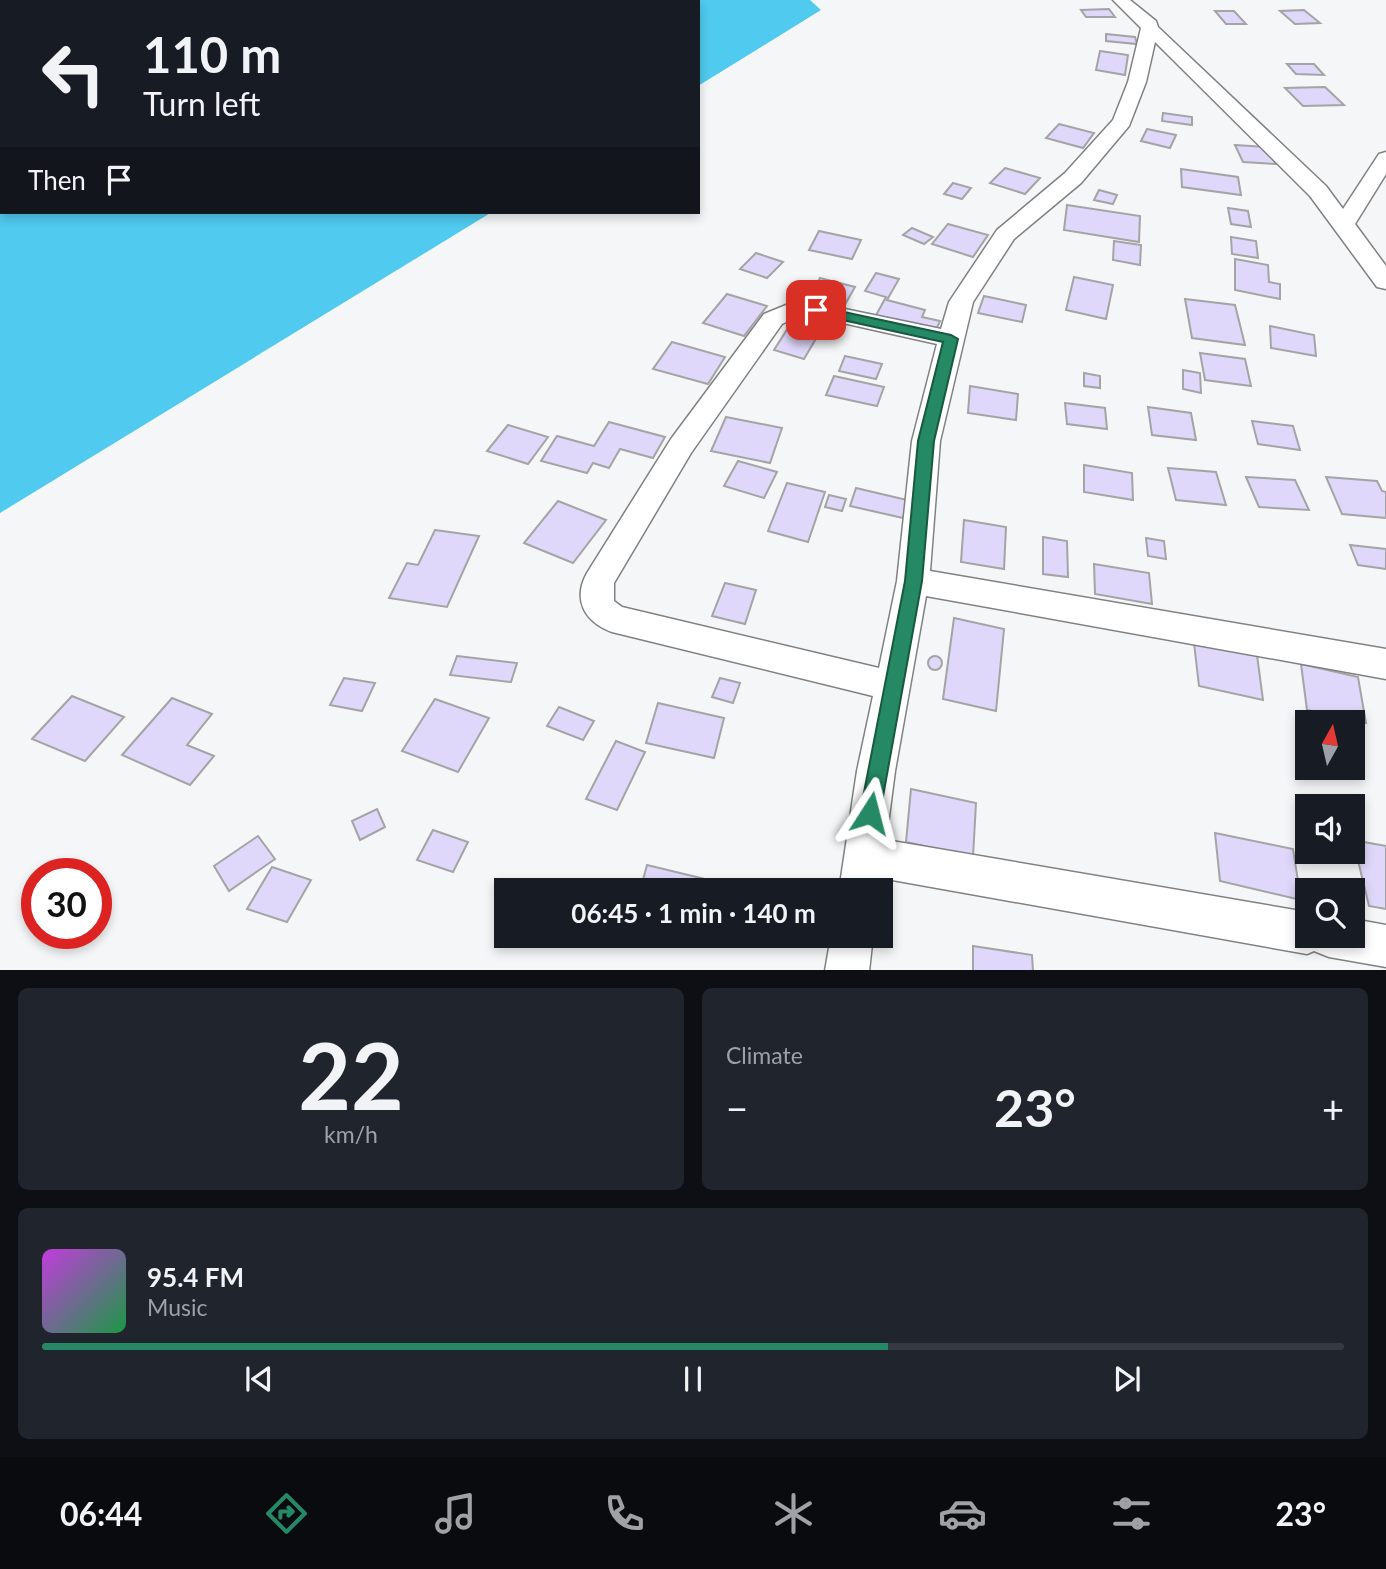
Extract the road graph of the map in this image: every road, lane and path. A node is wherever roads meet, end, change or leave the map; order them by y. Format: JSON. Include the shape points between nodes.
{"nodes":[{"id":1,"x":1121,"y":0,"type":"edge"},
{"id":2,"x":1150,"y":26,"type":"junction"},
{"id":3,"x":1386,"y":158,"type":"edge"},
{"id":4,"x":1343,"y":225,"type":"junction"},
{"id":5,"x":1386,"y":282,"type":"edge"},
{"id":6,"x":951,"y":339,"type":"junction"},
{"id":7,"x":914,"y":581,"type":"junction"},
{"id":8,"x":1386,"y":664,"type":"edge"},
{"id":9,"x":893,"y":686,"type":"junction"},
{"id":10,"x":861,"y":873,"type":"edge"},
{"id":11,"x":1295,"y":931,"type":"edge"},
{"id":12,"x":1365,"y":942,"type":"edge"},
{"id":13,"x":1386,"y":946,"type":"edge"},
{"id":14,"x":850,"y":948,"type":"edge"},
{"id":15,"x":847,"y":970,"type":"edge"}],
"edges":[{"from":1,"to":2,"type":"street"},
{"from":2,"to":4,"type":"street","via":[[1318,191]]},
{"from":2,"to":6,"type":"street","via":[[1138,82],[1122,122],[1073,178],[1005,235],[961,302]]},
{"from":3,"to":4,"type":"street"},
{"from":4,"to":5,"type":"street"},
{"from":6,"to":7,"type":"street","via":[[926,441]]},
{"from":6,"to":9,"type":"street","via":[[816,310],[773,319],[681,446],[598,582],[597,606],[612,618]]},
{"from":7,"to":8,"type":"street"},
{"from":7,"to":9,"type":"street"},
{"from":9,"to":10,"type":"street"},
{"from":10,"to":11,"type":"street"},
{"from":12,"to":13,"type":"street"},
{"from":14,"to":15,"type":"street"}]}
